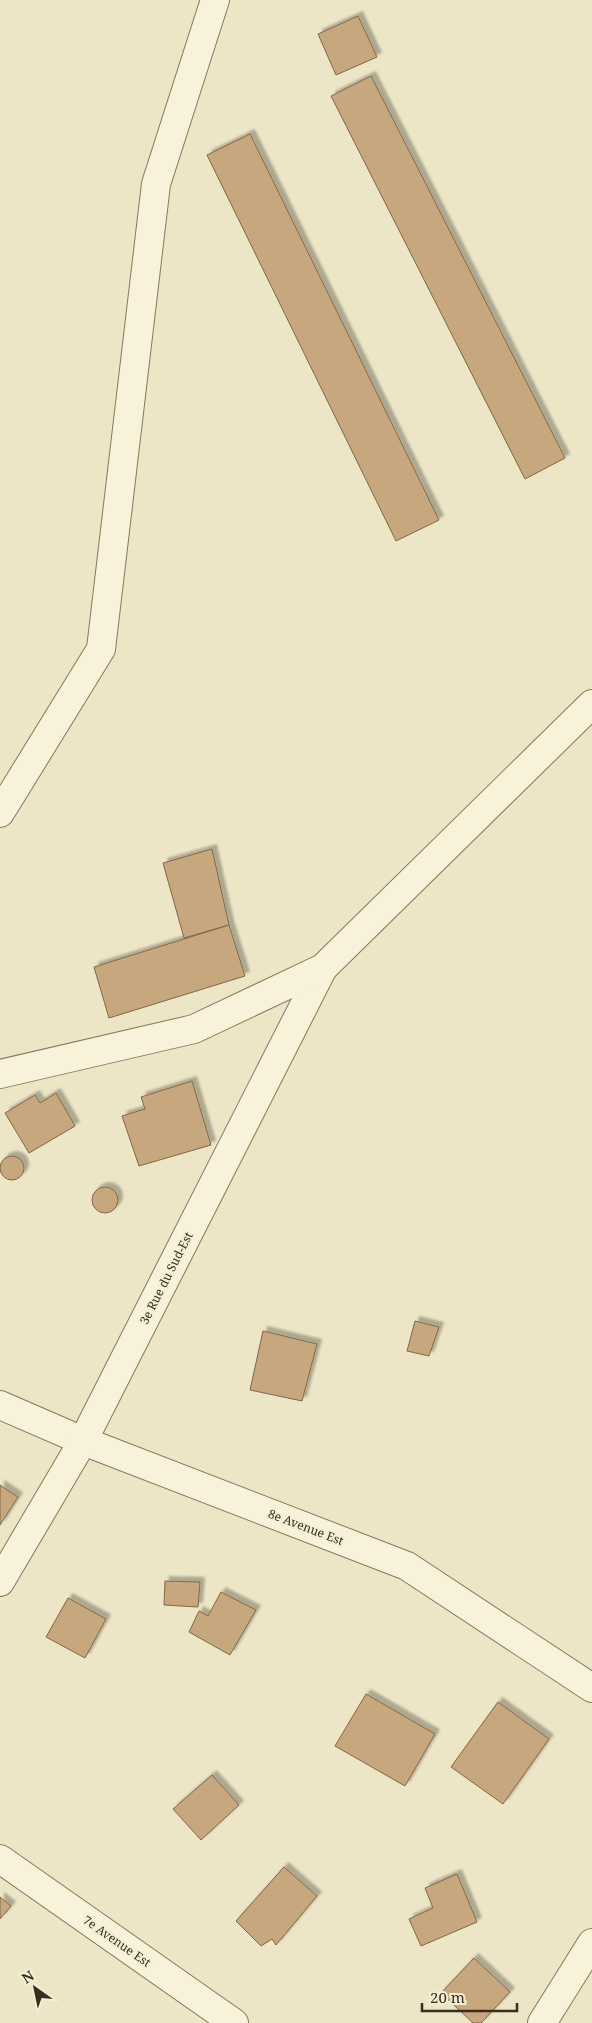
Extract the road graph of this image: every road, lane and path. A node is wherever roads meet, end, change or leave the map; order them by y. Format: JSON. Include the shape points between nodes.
{"nodes":[{"id":1,"x":215,"y":0,"type":"edge"},
{"id":2,"x":592,"y":704,"type":"edge"},
{"id":3,"x":0,"y":813,"type":"edge"},
{"id":4,"x":323,"y":968,"type":"junction"},
{"id":5,"x":0,"y":1074,"type":"edge"},
{"id":6,"x":0,"y":1405,"type":"edge"},
{"id":7,"x":83,"y":1441,"type":"junction"},
{"id":8,"x":0,"y":1582,"type":"edge"},
{"id":9,"x":592,"y":1688,"type":"edge"},
{"id":10,"x":0,"y":1859,"type":"edge"},
{"id":11,"x":592,"y":1944,"type":"edge"},
{"id":12,"x":234,"y":2023,"type":"edge"},
{"id":13,"x":542,"y":2023,"type":"edge"}],
"edges":[{"from":1,"to":3,"type":"street","via":[[156,184],[101,649]]},
{"from":2,"to":4,"type":"street"},
{"from":4,"to":5,"type":"street","via":[[194,1029]]},
{"from":4,"to":7,"type":"street","name":"3e Rue du Sud-Est"},
{"from":6,"to":7,"type":"street","name":"8e Avenue Est"},
{"from":7,"to":8,"type":"street","name":"3e Rue du Sud-Est"},
{"from":7,"to":9,"type":"street","name":"8e Avenue Est","via":[[407,1566]]},
{"from":10,"to":12,"type":"street","name":"7e Avenue Est"},
{"from":11,"to":13,"type":"street"}]}
